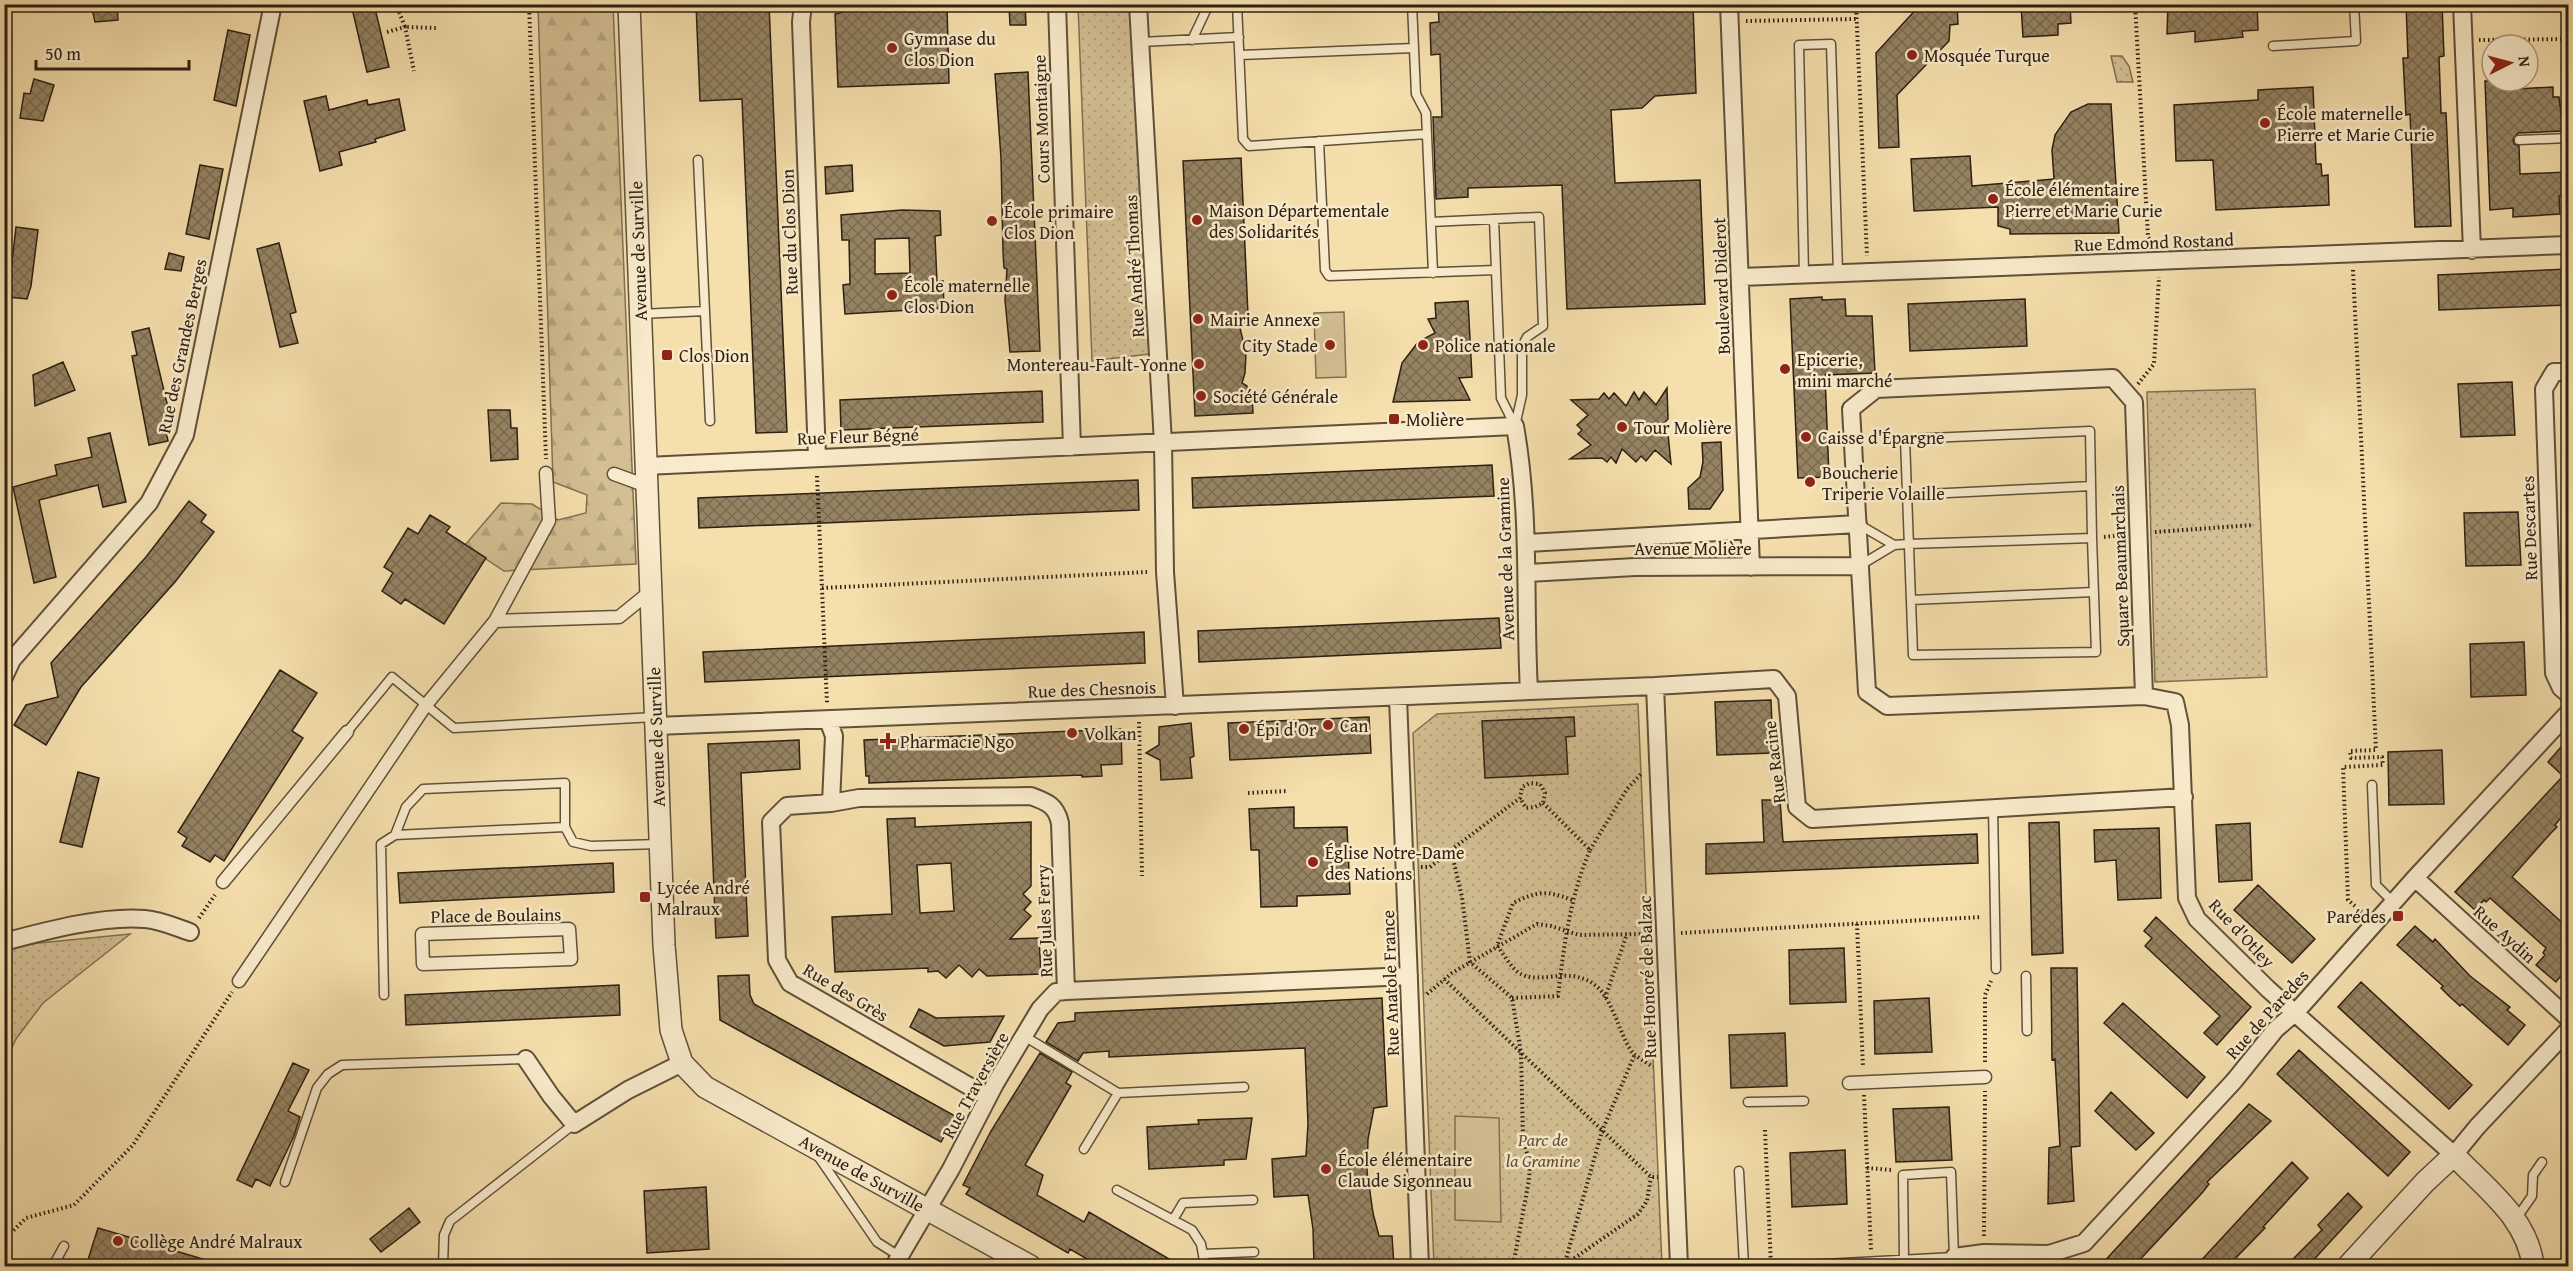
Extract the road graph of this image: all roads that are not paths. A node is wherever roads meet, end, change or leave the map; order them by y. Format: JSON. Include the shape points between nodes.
{"nodes":[{"id":1,"x":273,"y":4,"type":"edge"},
{"id":2,"x":629,"y":4,"type":"edge"},
{"id":3,"x":803,"y":4,"type":"edge"},
{"id":4,"x":1057,"y":4,"type":"edge"},
{"id":5,"x":1138,"y":4,"type":"edge"},
{"id":6,"x":1209,"y":4,"type":"edge"},
{"id":7,"x":1237,"y":4,"type":"edge"},
{"id":8,"x":1412,"y":4,"type":"edge"},
{"id":9,"x":1729,"y":4,"type":"edge"},
{"id":10,"x":2354,"y":4,"type":"edge"},
{"id":11,"x":2537,"y":4,"type":"edge"},
{"id":12,"x":2462,"y":6,"type":"edge"},
{"id":13,"x":1239,"y":37,"type":"junction"},
{"id":14,"x":1192,"y":40,"type":"junction"},
{"id":15,"x":1141,"y":42,"type":"junction"},
{"id":16,"x":2273,"y":46,"type":"dead end"},
{"id":17,"x":1414,"y":48,"type":"junction"},
{"id":18,"x":1240,"y":55,"type":"junction"},
{"id":19,"x":4,"y":119,"type":"edge"},
{"id":20,"x":1427,"y":134,"type":"junction"},
{"id":21,"x":2568,"y":138,"type":"edge"},
{"id":22,"x":2519,"y":140,"type":"dead end"},
{"id":23,"x":1319,"y":141,"type":"junction"},
{"id":24,"x":4,"y":152,"type":"edge"},
{"id":25,"x":698,"y":160,"type":"dead end"},
{"id":26,"x":1494,"y":219,"type":"junction"},
{"id":27,"x":1431,"y":222,"type":"junction"},
{"id":28,"x":2568,"y":245,"type":"edge"},
{"id":29,"x":2472,"y":250,"type":"junction"},
{"id":30,"x":1496,"y":270,"type":"junction"},
{"id":31,"x":1433,"y":273,"type":"junction"},
{"id":32,"x":1838,"y":273,"type":"junction"},
{"id":33,"x":1804,"y":274,"type":"junction"},
{"id":34,"x":1741,"y":277,"type":"junction"},
{"id":35,"x":705,"y":311,"type":"junction"},
{"id":36,"x":640,"y":314,"type":"junction"},
{"id":37,"x":2568,"y":372,"type":"edge"},
{"id":38,"x":710,"y":421,"type":"dead end"},
{"id":39,"x":1515,"y":426,"type":"junction"},
{"id":40,"x":1163,"y":443,"type":"junction"},
{"id":41,"x":1072,"y":447,"type":"junction"},
{"id":42,"x":817,"y":458,"type":"junction"},
{"id":43,"x":546,"y":473,"type":"road end"},
{"id":44,"x":614,"y":474,"type":"dead end"},
{"id":45,"x":646,"y":476,"type":"junction"},
{"id":46,"x":2091,"y":486,"type":"junction"},
{"id":47,"x":1907,"y":495,"type":"junction"},
{"id":48,"x":1858,"y":525,"type":"junction"},
{"id":49,"x":1748,"y":531,"type":"junction"},
{"id":50,"x":2092,"y":538,"type":"junction"},
{"id":51,"x":1528,"y":543,"type":"junction"},
{"id":52,"x":1908,"y":544,"type":"junction"},
{"id":53,"x":1894,"y":545,"type":"junction"},
{"id":54,"x":1859,"y":566,"type":"junction"},
{"id":55,"x":1751,"y":567,"type":"junction"},
{"id":56,"x":1528,"y":573,"type":"junction"},
{"id":57,"x":651,"y":591,"type":"junction"},
{"id":58,"x":2094,"y":592,"type":"junction"},
{"id":59,"x":1911,"y":600,"type":"junction"},
{"id":60,"x":495,"y":621,"type":"junction"},
{"id":61,"x":4,"y":677,"type":"edge"},
{"id":62,"x":1654,"y":686,"type":"junction"},
{"id":63,"x":1529,"y":691,"type":"junction"},
{"id":64,"x":2568,"y":694,"type":"edge"},
{"id":65,"x":2144,"y":696,"type":"junction"},
{"id":66,"x":1398,"y":697,"type":"junction"},
{"id":67,"x":426,"y":705,"type":"junction"},
{"id":68,"x":1175,"y":706,"type":"junction"},
{"id":69,"x":2568,"y":713,"type":"edge"},
{"id":70,"x":828,"y":720,"type":"junction"},
{"id":71,"x":656,"y":722,"type":"junction"},
{"id":72,"x":347,"y":732,"type":"joint"},
{"id":73,"x":2372,"y":785,"type":"dead end"},
{"id":74,"x":2184,"y":797,"type":"junction"},
{"id":75,"x":831,"y":803,"type":"junction"},
{"id":76,"x":1993,"y":807,"type":"junction"},
{"id":77,"x":565,"y":827,"type":"junction"},
{"id":78,"x":395,"y":834,"type":"junction"},
{"id":79,"x":660,"y":844,"type":"junction"},
{"id":80,"x":2415,"y":878,"type":"junction"},
{"id":81,"x":224,"y":882,"type":"road end"},
{"id":82,"x":2394,"y":902,"type":"junction"},
{"id":83,"x":190,"y":932,"type":"road end"},
{"id":84,"x":4,"y":942,"type":"edge"},
{"id":85,"x":423,"y":964,"type":"joint"},
{"id":86,"x":1996,"y":969,"type":"road end"},
{"id":87,"x":1409,"y":976,"type":"junction"},
{"id":88,"x":2026,"y":976,"type":"dead end"},
{"id":89,"x":239,"y":981,"type":"road end"},
{"id":90,"x":1066,"y":991,"type":"junction"},
{"id":91,"x":384,"y":995,"type":"dead end"},
{"id":92,"x":2295,"y":1012,"type":"junction"},
{"id":93,"x":2568,"y":1018,"type":"edge"},
{"id":94,"x":2568,"y":1030,"type":"edge"},
{"id":95,"x":2026,"y":1031,"type":"dead end"},
{"id":96,"x":1024,"y":1036,"type":"junction"},
{"id":97,"x":526,"y":1059,"type":"joint"},
{"id":98,"x":682,"y":1063,"type":"junction"},
{"id":99,"x":1985,"y":1077,"type":"road end"},
{"id":100,"x":1848,"y":1083,"type":"dead end"},
{"id":101,"x":1244,"y":1087,"type":"dead end"},
{"id":102,"x":1118,"y":1093,"type":"junction"},
{"id":103,"x":988,"y":1097,"type":"junction"},
{"id":104,"x":1804,"y":1101,"type":"dead end"},
{"id":105,"x":1748,"y":1102,"type":"dead end"},
{"id":106,"x":574,"y":1124,"type":"junction"},
{"id":107,"x":809,"y":1143,"type":"junction"},
{"id":108,"x":1083,"y":1149,"type":"dead end"},
{"id":109,"x":2454,"y":1155,"type":"junction"},
{"id":110,"x":2542,"y":1162,"type":"dead end"},
{"id":111,"x":1739,"y":1171,"type":"dead end"},
{"id":112,"x":285,"y":1182,"type":"dead end"},
{"id":113,"x":1117,"y":1190,"type":"dead end"},
{"id":114,"x":1253,"y":1200,"type":"dead end"},
{"id":115,"x":928,"y":1209,"type":"junction"},
{"id":116,"x":2516,"y":1219,"type":"junction"},
{"id":117,"x":1173,"y":1220,"type":"junction"},
{"id":118,"x":64,"y":1246,"type":"dead end"},
{"id":119,"x":1254,"y":1252,"type":"dead end"},
{"id":120,"x":1203,"y":1254,"type":"junction"},
{"id":121,"x":1954,"y":1257,"type":"junction"},
{"id":122,"x":1904,"y":1260,"type":"junction"},
{"id":123,"x":897,"y":1261,"type":"edge"},
{"id":124,"x":53,"y":1266,"type":"edge"},
{"id":125,"x":443,"y":1266,"type":"edge"},
{"id":126,"x":1030,"y":1266,"type":"edge"},
{"id":127,"x":1205,"y":1266,"type":"edge"},
{"id":128,"x":1420,"y":1266,"type":"edge"},
{"id":129,"x":1679,"y":1266,"type":"edge"},
{"id":130,"x":1744,"y":1266,"type":"edge"},
{"id":131,"x":1787,"y":1266,"type":"edge"},
{"id":132,"x":2348,"y":1266,"type":"edge"},
{"id":133,"x":2532,"y":1266,"type":"edge"}],
"edges":[{"from":1,"to":61,"type":"street","name":"Rue des Grandes Berges","via":[[185,435],[149,503],[12,660]]},
{"from":2,"to":36,"type":"street","name":"Avenue de Surville"},
{"from":3,"to":42,"type":"street","name":"Rue du Clos Dion"},
{"from":4,"to":41,"type":"street","name":"Cours Montaigne"},
{"from":5,"to":15,"type":"street","name":"Rue André Thomas"},
{"from":6,"to":14,"type":"lane"},
{"from":7,"to":13,"type":"lane"},
{"from":8,"to":17,"type":"lane"},
{"from":9,"to":34,"type":"street","name":"Boulevard Diderot"},
{"from":10,"to":16,"type":"lane","via":[[2356,41]]},
{"from":11,"to":12,"type":"lane"},
{"from":12,"to":29,"type":"street"},
{"from":13,"to":14,"type":"lane"},
{"from":13,"to":18,"type":"lane"},
{"from":14,"to":15,"type":"lane"},
{"from":15,"to":40,"type":"street","name":"Rue André Thomas"},
{"from":17,"to":18,"type":"lane"},
{"from":17,"to":20,"type":"lane","via":[[1416,94],[1426,112]]},
{"from":18,"to":23,"type":"lane","via":[[1243,140],[1250,146]]},
{"from":19,"to":24,"type":"lane"},
{"from":20,"to":23,"type":"lane"},
{"from":20,"to":27,"type":"lane"},
{"from":21,"to":22,"type":"lane"},
{"from":23,"to":31,"type":"lane","via":[[1325,270],[1329,276]]},
{"from":25,"to":35,"type":"lane"},
{"from":26,"to":27,"type":"lane"},
{"from":26,"to":30,"type":"lane"},
{"from":26,"to":39,"type":"lane","via":[[1539,217],[1543,326],[1527,337],[1522,347],[1522,395]]},
{"from":27,"to":31,"type":"lane"},
{"from":28,"to":29,"type":"street","name":"Rue Edmond Rostand"},
{"from":29,"to":32,"type":"street","name":"Rue Edmond Rostand"},
{"from":30,"to":31,"type":"lane"},
{"from":30,"to":39,"type":"lane","via":[[1501,398]]},
{"from":32,"to":33,"type":"street","name":"Rue Edmond Rostand"},
{"from":32,"to":33,"type":"lane","via":[[1831,44],[1799,45]]},
{"from":33,"to":34,"type":"street","name":"Rue Edmond Rostand"},
{"from":34,"to":49,"type":"street","name":"Boulevard Diderot"},
{"from":35,"to":36,"type":"lane"},
{"from":35,"to":38,"type":"lane"},
{"from":36,"to":45,"type":"street","name":"Avenue de Surville"},
{"from":37,"to":64,"type":"street","name":"Rue Descartes","via":[[2554,372],[2544,388],[2554,673]]},
{"from":39,"to":40,"type":"street","name":"Rue Fleur Bégné"},
{"from":39,"to":51,"type":"street","name":"Avenue de la Gramine"},
{"from":40,"to":41,"type":"street","name":"Rue Fleur Bégné"},
{"from":40,"to":68,"type":"street","name":"Rue André Thomas"},
{"from":41,"to":42,"type":"street","name":"Rue Fleur Bégné"},
{"from":42,"to":45,"type":"street","name":"Rue Fleur Bégné"},
{"from":43,"to":60,"type":"street","via":[[549,521]]},
{"from":44,"to":45,"type":"street"},
{"from":45,"to":57,"type":"street","name":"Avenue de Surville"},
{"from":46,"to":47,"type":"lane"},
{"from":46,"to":47,"type":"lane","via":[[2090,431],[1905,439]]},
{"from":46,"to":50,"type":"lane"},
{"from":47,"to":52,"type":"lane"},
{"from":48,"to":49,"type":"street","name":"Avenue Molière"},
{"from":48,"to":53,"type":"lane"},
{"from":48,"to":54,"type":"street"},
{"from":48,"to":65,"type":"street","name":"Square Beaumarchais","via":[[1851,408],[1876,389],[2113,378],[2134,402]]},
{"from":49,"to":51,"type":"street","name":"Avenue Molière"},
{"from":49,"to":55,"type":"street","name":"Boulevard Diderot"},
{"from":50,"to":52,"type":"lane"},
{"from":50,"to":58,"type":"lane"},
{"from":51,"to":56,"type":"street","name":"Avenue de la Gramine"},
{"from":52,"to":53,"type":"lane"},
{"from":52,"to":59,"type":"lane"},
{"from":53,"to":54,"type":"lane"},
{"from":54,"to":55,"type":"street","name":"Avenue Molière"},
{"from":54,"to":65,"type":"street","via":[[1867,692],[1887,706]]},
{"from":55,"to":56,"type":"street","name":"Avenue Molière","via":[[1635,567]]},
{"from":56,"to":63,"type":"street","name":"Avenue de la Gramine"},
{"from":57,"to":60,"type":"street","via":[[619,617]]},
{"from":57,"to":71,"type":"street","name":"Avenue de Surville"},
{"from":58,"to":59,"type":"lane"},
{"from":58,"to":59,"type":"lane","via":[[2096,652],[1913,655]]},
{"from":60,"to":67,"type":"street"},
{"from":62,"to":63,"type":"street","name":"Rue Racine"},
{"from":62,"to":76,"type":"street","name":"Rue Racine","via":[[1774,679],[1787,696],[1797,807],[1812,819]]},
{"from":62,"to":129,"type":"street","name":"Rue Honoré de Balzac"},
{"from":63,"to":66,"type":"street","name":"Rue des Chesnois"},
{"from":65,"to":74,"type":"street","name":"Rue d'Otley","via":[[2175,702]]},
{"from":66,"to":68,"type":"street","name":"Rue des Chesnois"},
{"from":66,"to":87,"type":"street","name":"Rue Anatole France"},
{"from":67,"to":71,"type":"lane","via":[[454,728]]},
{"from":67,"to":72,"type":"lane","via":[[392,676]]},
{"from":67,"to":89,"type":"street"},
{"from":68,"to":70,"type":"street","name":"Rue des Chesnois"},
{"from":69,"to":80,"type":"street","name":"Rue de Paredes"},
{"from":70,"to":71,"type":"street","name":"Rue des Chesnois"},
{"from":70,"to":75,"type":"street","via":[[834,736]]},
{"from":71,"to":79,"type":"street","name":"Avenue de Surville"},
{"from":72,"to":81,"type":"street"},
{"from":73,"to":82,"type":"lane","via":[[2376,885]]},
{"from":74,"to":76,"type":"street","name":"Rue Racine"},
{"from":74,"to":92,"type":"street","name":"Rue d'Otley","via":[[2187,898],[2198,919]]},
{"from":75,"to":90,"type":"street","name":"Rue Jules Ferry","via":[[859,798],[1031,796],[1057,810]]},
{"from":75,"to":103,"type":"street","name":"Rue des Grès","via":[[787,806],[771,822],[777,960],[790,983]]},
{"from":76,"to":86,"type":"lane"},
{"from":77,"to":78,"type":"lane"},
{"from":77,"to":78,"type":"lane","via":[[565,783],[423,789],[406,807]]},
{"from":77,"to":79,"type":"lane","via":[[573,842],[591,846]]},
{"from":78,"to":91,"type":"lane","via":[[381,844]]},
{"from":79,"to":98,"type":"street","name":"Avenue de Surville","via":[[671,1030]]},
{"from":80,"to":82,"type":"street","name":"Rue de Paredes"},
{"from":80,"to":93,"type":"street","name":"Rue Aydin"},
{"from":82,"to":92,"type":"street","name":"Rue de Paredes"},
{"from":83,"to":84,"type":"street","via":[[148,919],[124,917]]},
{"from":85,"to":85,"type":"street","name":"Place de Boulains","via":[[571,958],[569,929],[422,934]]},
{"from":87,"to":90,"type":"street","name":"Rue Jules Ferry"},
{"from":87,"to":128,"type":"street","name":"Rue Anatole France"},
{"from":88,"to":95,"type":"lane"},
{"from":90,"to":96,"type":"street","name":"Rue Traversière","via":[[1056,992],[1049,999]]},
{"from":92,"to":109,"type":"street","name":"Rue d'Otley"},
{"from":92,"to":121,"type":"street","name":"Rue de Paredes","via":[[2084,1243],[2049,1254],[1984,1253]]},
{"from":94,"to":109,"type":"street"},
{"from":96,"to":102,"type":"lane"},
{"from":96,"to":103,"type":"street","name":"Rue Traversière"},
{"from":97,"to":106,"type":"street"},
{"from":97,"to":112,"type":"lane","via":[[342,1065],[317,1088]]},
{"from":98,"to":106,"type":"street","via":[[628,1090]]},
{"from":98,"to":107,"type":"street","name":"Avenue de Surville","via":[[705,1088]]},
{"from":99,"to":100,"type":"street"},
{"from":101,"to":102,"type":"lane"},
{"from":102,"to":108,"type":"lane"},
{"from":103,"to":115,"type":"street","name":"Rue Traversière"},
{"from":104,"to":105,"type":"lane"},
{"from":106,"to":125,"type":"lane","via":[[450,1221],[444,1234]]},
{"from":107,"to":115,"type":"street","name":"Avenue de Surville"},
{"from":107,"to":123,"type":"lane","via":[[877,1242]]},
{"from":109,"to":116,"type":"street"},
{"from":109,"to":132,"type":"street"},
{"from":110,"to":116,"type":"lane","via":[[2533,1175],[2532,1196]]},
{"from":111,"to":130,"type":"lane"},
{"from":113,"to":117,"type":"lane"},
{"from":114,"to":117,"type":"lane","via":[[1183,1203]]},
{"from":115,"to":123,"type":"street","name":"Rue Traversière"},
{"from":115,"to":126,"type":"street","name":"Avenue de Surville"},
{"from":116,"to":133,"type":"street","via":[[2531,1251]]},
{"from":117,"to":120,"type":"lane","via":[[1192,1230]]},
{"from":118,"to":124,"type":"lane"},
{"from":119,"to":120,"type":"lane"},
{"from":120,"to":127,"type":"lane"},
{"from":121,"to":122,"type":"lane"},
{"from":121,"to":122,"type":"lane","via":[[1951,1172],[1903,1175]]},
{"from":122,"to":131,"type":"lane"}]}
